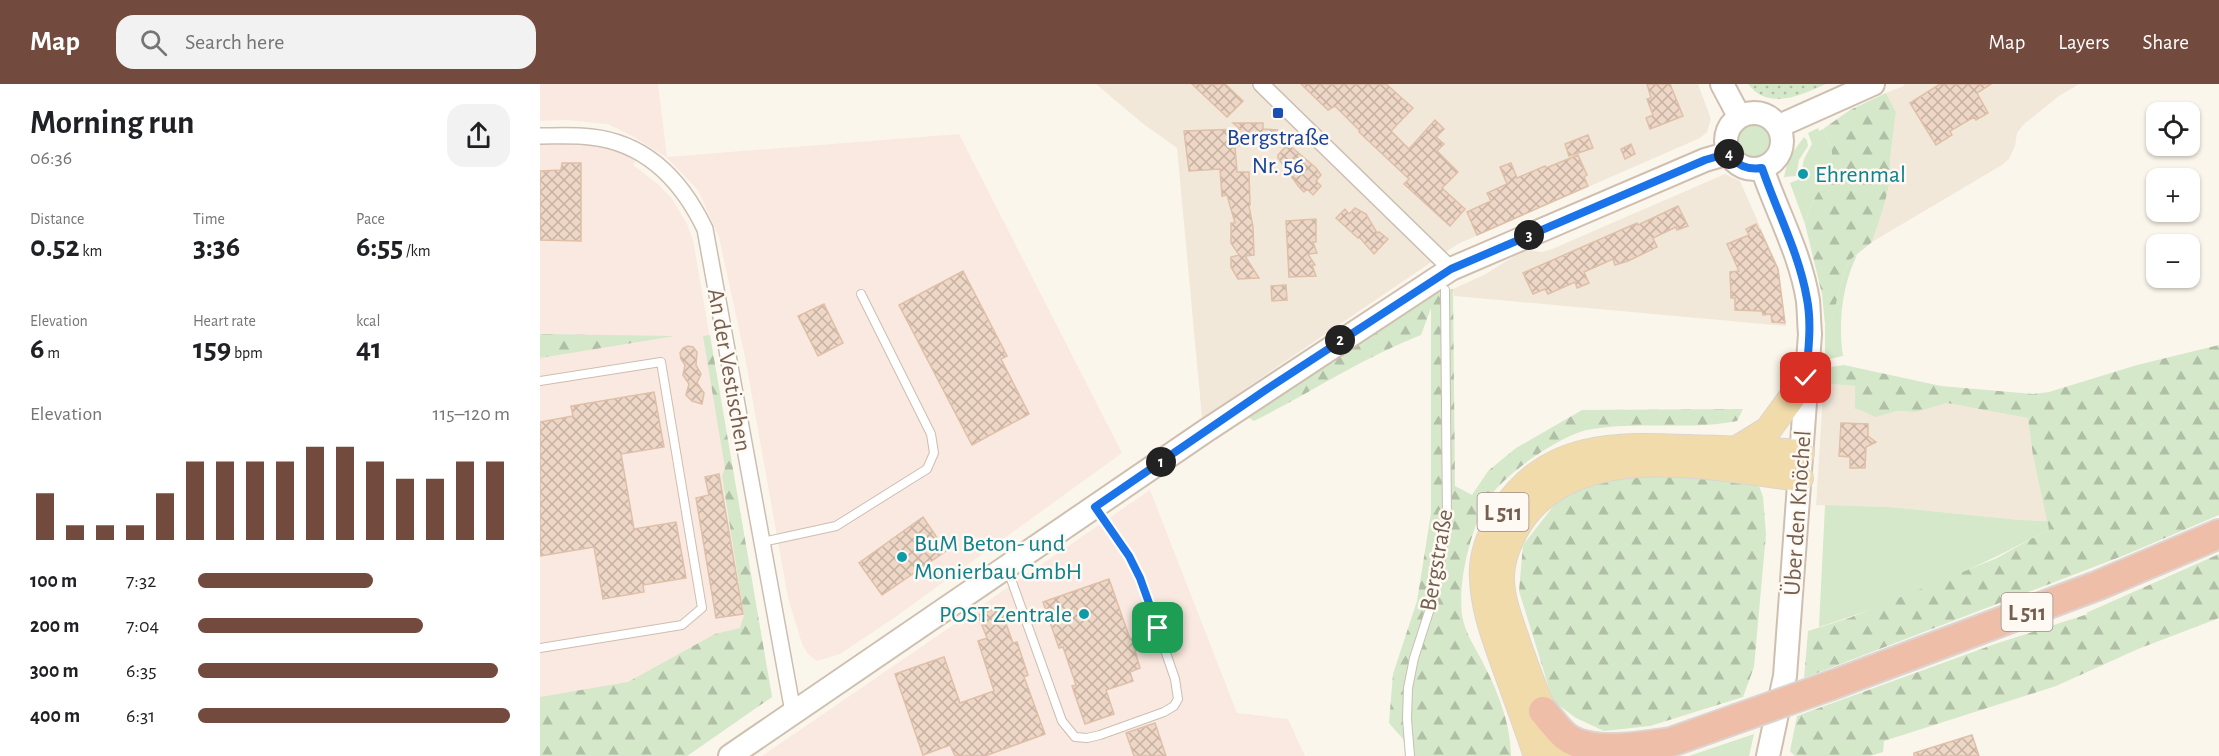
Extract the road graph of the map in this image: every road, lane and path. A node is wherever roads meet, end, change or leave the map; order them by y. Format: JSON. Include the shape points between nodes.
{"nodes":[{"id":1,"x":1261,"y":84,"type":"edge"},
{"id":2,"x":1722,"y":84,"type":"edge"},
{"id":3,"x":1873,"y":84,"type":"edge"},
{"id":4,"x":1739,"y":116,"type":"junction"},
{"id":5,"x":1779,"y":126,"type":"junction"},
{"id":6,"x":540,"y":136,"type":"edge"},
{"id":7,"x":1729,"y":153,"type":"junction"},
{"id":8,"x":1762,"y":168,"type":"junction"},
{"id":9,"x":1448,"y":279,"type":"junction"},
{"id":10,"x":861,"y":294,"type":"dead end"},
{"id":11,"x":1806,"y":378,"type":"junction"},
{"id":12,"x":540,"y":381,"type":"edge"},
{"id":13,"x":1737,"y":449,"type":"junction"},
{"id":14,"x":1801,"y":465,"type":"junction"},
{"id":15,"x":1095,"y":507,"type":"junction"},
{"id":16,"x":2219,"y":534,"type":"edge"},
{"id":17,"x":762,"y":542,"type":"junction"},
{"id":18,"x":1007,"y":567,"type":"junction"},
{"id":19,"x":540,"y":648,"type":"edge"},
{"id":20,"x":1543,"y":711,"type":"junction"},
{"id":21,"x":792,"y":712,"type":"junction"},
{"id":22,"x":1671,"y":742,"type":"junction"},
{"id":23,"x":730,"y":756,"type":"edge"},
{"id":24,"x":1410,"y":756,"type":"edge"},
{"id":25,"x":1537,"y":756,"type":"edge"},
{"id":26,"x":1561,"y":756,"type":"edge"},
{"id":27,"x":1629,"y":756,"type":"edge"},
{"id":28,"x":1768,"y":756,"type":"edge"}],
"edges":[{"from":1,"to":9,"type":"street"},
{"from":2,"to":4,"type":"street"},
{"from":3,"to":5,"type":"street"},
{"from":4,"to":5,"type":"street","via":[[1756,112]]},
{"from":4,"to":7,"type":"street","via":[[1728,129]]},
{"from":5,"to":8,"type":"street","via":[[1782,146],[1778,156]]},
{"from":6,"to":17,"type":"street","name":"An der Vestischen","via":[[592,137],[627,147],[660,166],[696,211],[705,229]]},
{"from":7,"to":8,"type":"street","via":[[1739,165]]},
{"from":7,"to":9,"type":"street","via":[[1705,160]]},
{"from":8,"to":11,"type":"street","name":"Über den Knöchel","via":[[1793,248],[1808,301]]},
{"from":9,"to":15,"type":"street","via":[[1287,376]]},
{"from":9,"to":24,"type":"lane","name":"Bergstraße","via":[[1448,520],[1436,590],[1408,688]]},
{"from":10,"to":17,"type":"lane","via":[[931,434],[934,453],[927,469],[836,526]]},
{"from":11,"to":13,"type":"main road","via":[[1768,430]]},
{"from":11,"to":14,"type":"street","name":"Über den Knöchel"},
{"from":12,"to":19,"type":"lane","via":[[661,362],[702,608],[682,625]]},
{"from":13,"to":14,"type":"main road","number":"L 511"},
{"from":13,"to":25,"type":"main road","number":"L 511","via":[[1642,446],[1588,451],[1551,466],[1510,501],[1495,525],[1482,576],[1487,613]]},
{"from":14,"to":20,"type":"main road","number":"L 511","via":[[1621,465],[1566,481],[1544,495],[1521,519],[1508,545],[1501,574],[1506,609]]},
{"from":14,"to":28,"type":"street","name":"Über den Knöchel","via":[[1785,676]]},
{"from":15,"to":18,"type":"street"},
{"from":15,"to":18,"type":"lane","via":[[1140,578],[1175,679],[1178,699],[1174,706],[1100,735],[1075,737],[1062,721]]},
{"from":16,"to":22,"type":"highway","number":"L 511","bridge":true,"via":[[2099,585]]},
{"from":17,"to":21,"type":"street","name":"An der Vestischen"},
{"from":18,"to":21,"type":"street"},
{"from":20,"to":22,"type":"highway","number":"L 511","via":[[1567,738],[1586,745],[1624,749]]},
{"from":20,"to":26,"type":"main road","number":"L 511"},
{"from":21,"to":23,"type":"street"},
{"from":22,"to":27,"type":"highway","number":"L 511"}]}
